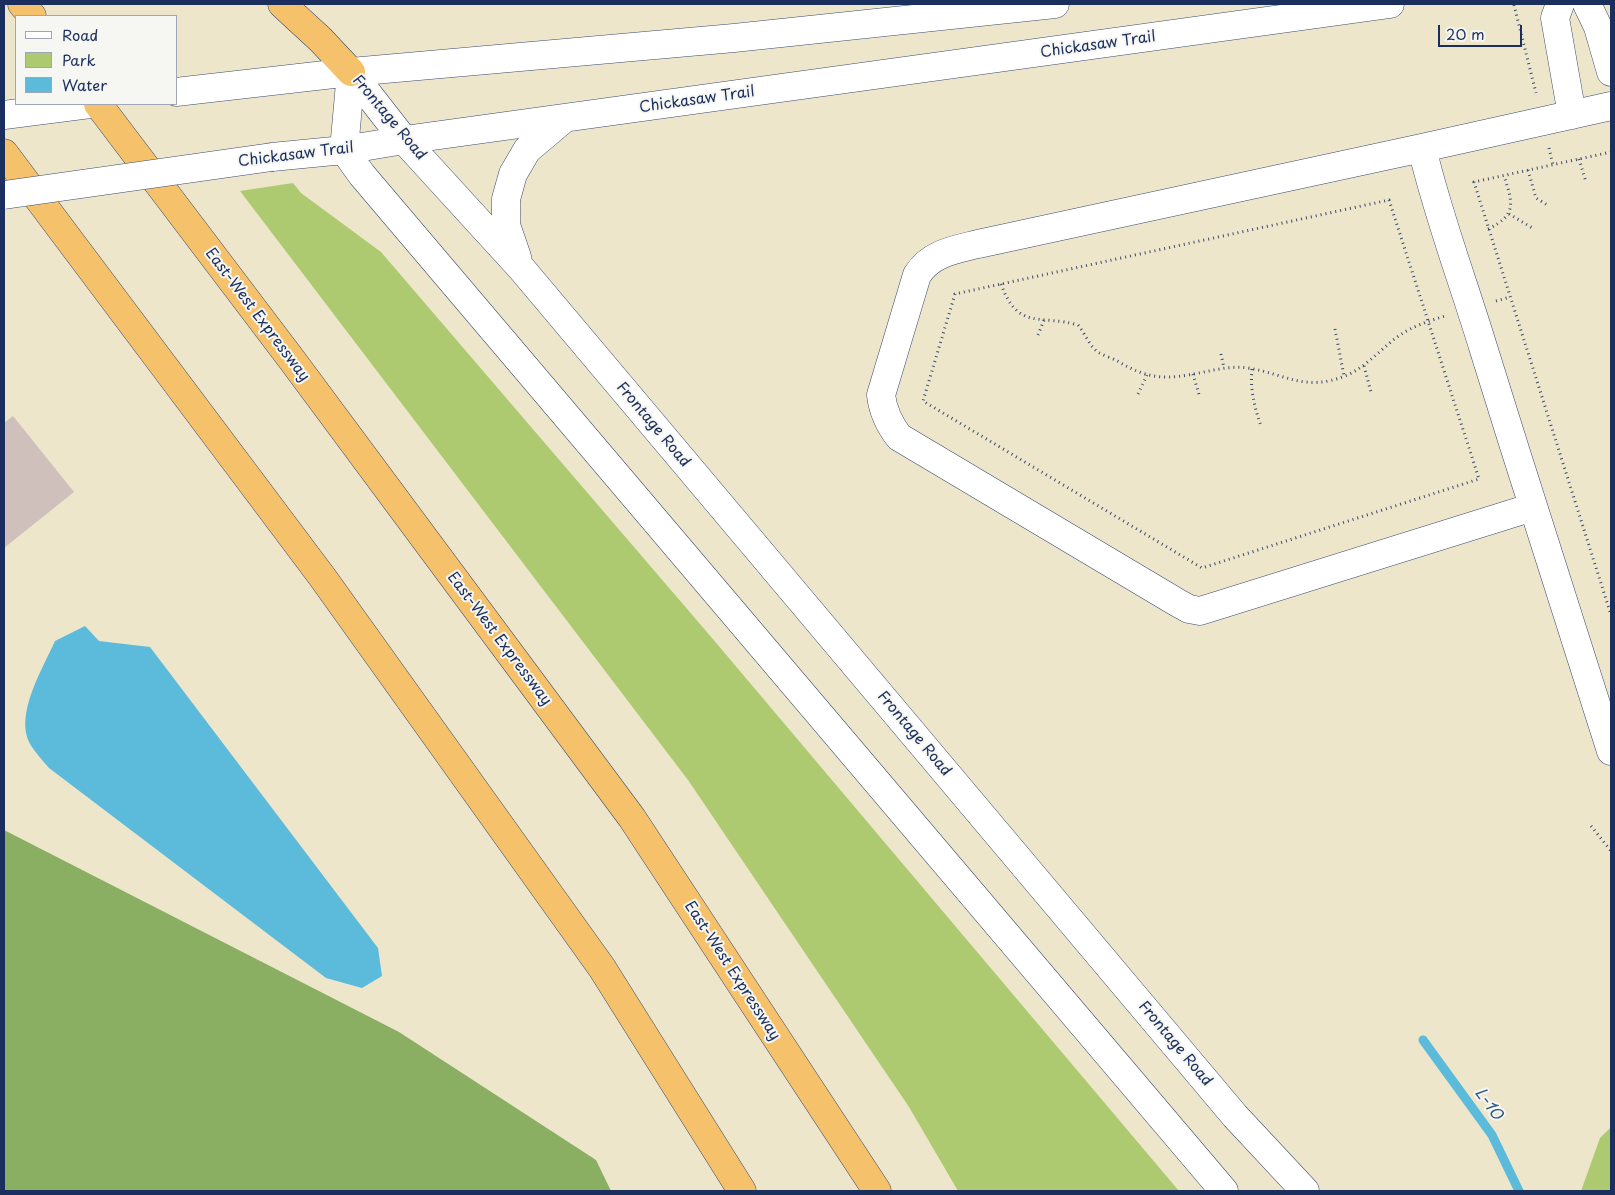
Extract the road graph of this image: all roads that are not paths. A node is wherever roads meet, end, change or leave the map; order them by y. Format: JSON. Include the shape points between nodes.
{"nodes":[{"id":1,"x":22,"y":4,"type":"edge"},
{"id":2,"x":282,"y":4,"type":"edge"},
{"id":3,"x":1055,"y":4,"type":"edge"},
{"id":4,"x":1390,"y":4,"type":"edge"},
{"id":5,"x":1560,"y":4,"type":"edge"},
{"id":6,"x":1587,"y":4,"type":"edge"},
{"id":7,"x":31,"y":15,"type":"edge"},
{"id":8,"x":351,"y":72,"type":"junction"},
{"id":9,"x":1611,"y":72,"type":"edge"},
{"id":10,"x":178,"y":92,"type":"edge"},
{"id":11,"x":82,"y":105,"type":"edge"},
{"id":12,"x":99,"y":105,"type":"edge"},
{"id":13,"x":1611,"y":106,"type":"edge"},
{"id":14,"x":4,"y":115,"type":"edge"},
{"id":15,"x":1572,"y":115,"type":"junction"},
{"id":16,"x":565,"y":118,"type":"junction"},
{"id":17,"x":404,"y":140,"type":"junction"},
{"id":18,"x":1422,"y":148,"type":"junction"},
{"id":19,"x":344,"y":150,"type":"junction"},
{"id":20,"x":4,"y":153,"type":"edge"},
{"id":21,"x":4,"y":195,"type":"edge"},
{"id":22,"x":521,"y":268,"type":"junction"},
{"id":23,"x":1533,"y":507,"type":"junction"},
{"id":24,"x":1611,"y":751,"type":"edge"},
{"id":25,"x":742,"y":1191,"type":"edge"},
{"id":26,"x":876,"y":1191,"type":"edge"},
{"id":27,"x":1224,"y":1191,"type":"edge"},
{"id":28,"x":1305,"y":1191,"type":"edge"}],
"edges":[{"from":1,"to":7,"type":"highway"},
{"from":2,"to":8,"type":"highway"},
{"from":3,"to":8,"type":"street","via":[[734,38]]},
{"from":4,"to":16,"type":"street","name":"Chickasaw Trail"},
{"from":5,"to":15,"type":"street","via":[[1555,18]]},
{"from":6,"to":9,"type":"street"},
{"from":8,"to":10,"type":"street"},
{"from":8,"to":17,"type":"street","name":"Frontage Road"},
{"from":8,"to":19,"type":"street","name":"Frontage Road"},
{"from":11,"to":14,"type":"street"},
{"from":12,"to":26,"type":"highway","name":"East-West Expressway","via":[[632,818]]},
{"from":13,"to":15,"type":"street"},
{"from":15,"to":18,"type":"street"},
{"from":16,"to":17,"type":"street","name":"Chickasaw Trail"},
{"from":16,"to":22,"type":"street","via":[[527,150],[513,174],[506,199],[506,225]]},
{"from":17,"to":19,"type":"street","name":"Chickasaw Trail"},
{"from":17,"to":22,"type":"street","name":"Frontage Road"},
{"from":18,"to":23,"type":"street","via":[[1433,194]]},
{"from":18,"to":23,"type":"street","via":[[978,244],[930,259],[917,275],[910,296],[881,395],[882,407],[899,437],[1178,604],[1200,611]]},
{"from":19,"to":21,"type":"street","name":"Chickasaw Trail","bridge":true,"via":[[272,157]]},
{"from":19,"to":27,"type":"street"},
{"from":20,"to":25,"type":"highway","via":[[323,578],[602,968]]},
{"from":22,"to":28,"type":"street","name":"Frontage Road","via":[[1229,1108]]},
{"from":23,"to":24,"type":"street"}]}
